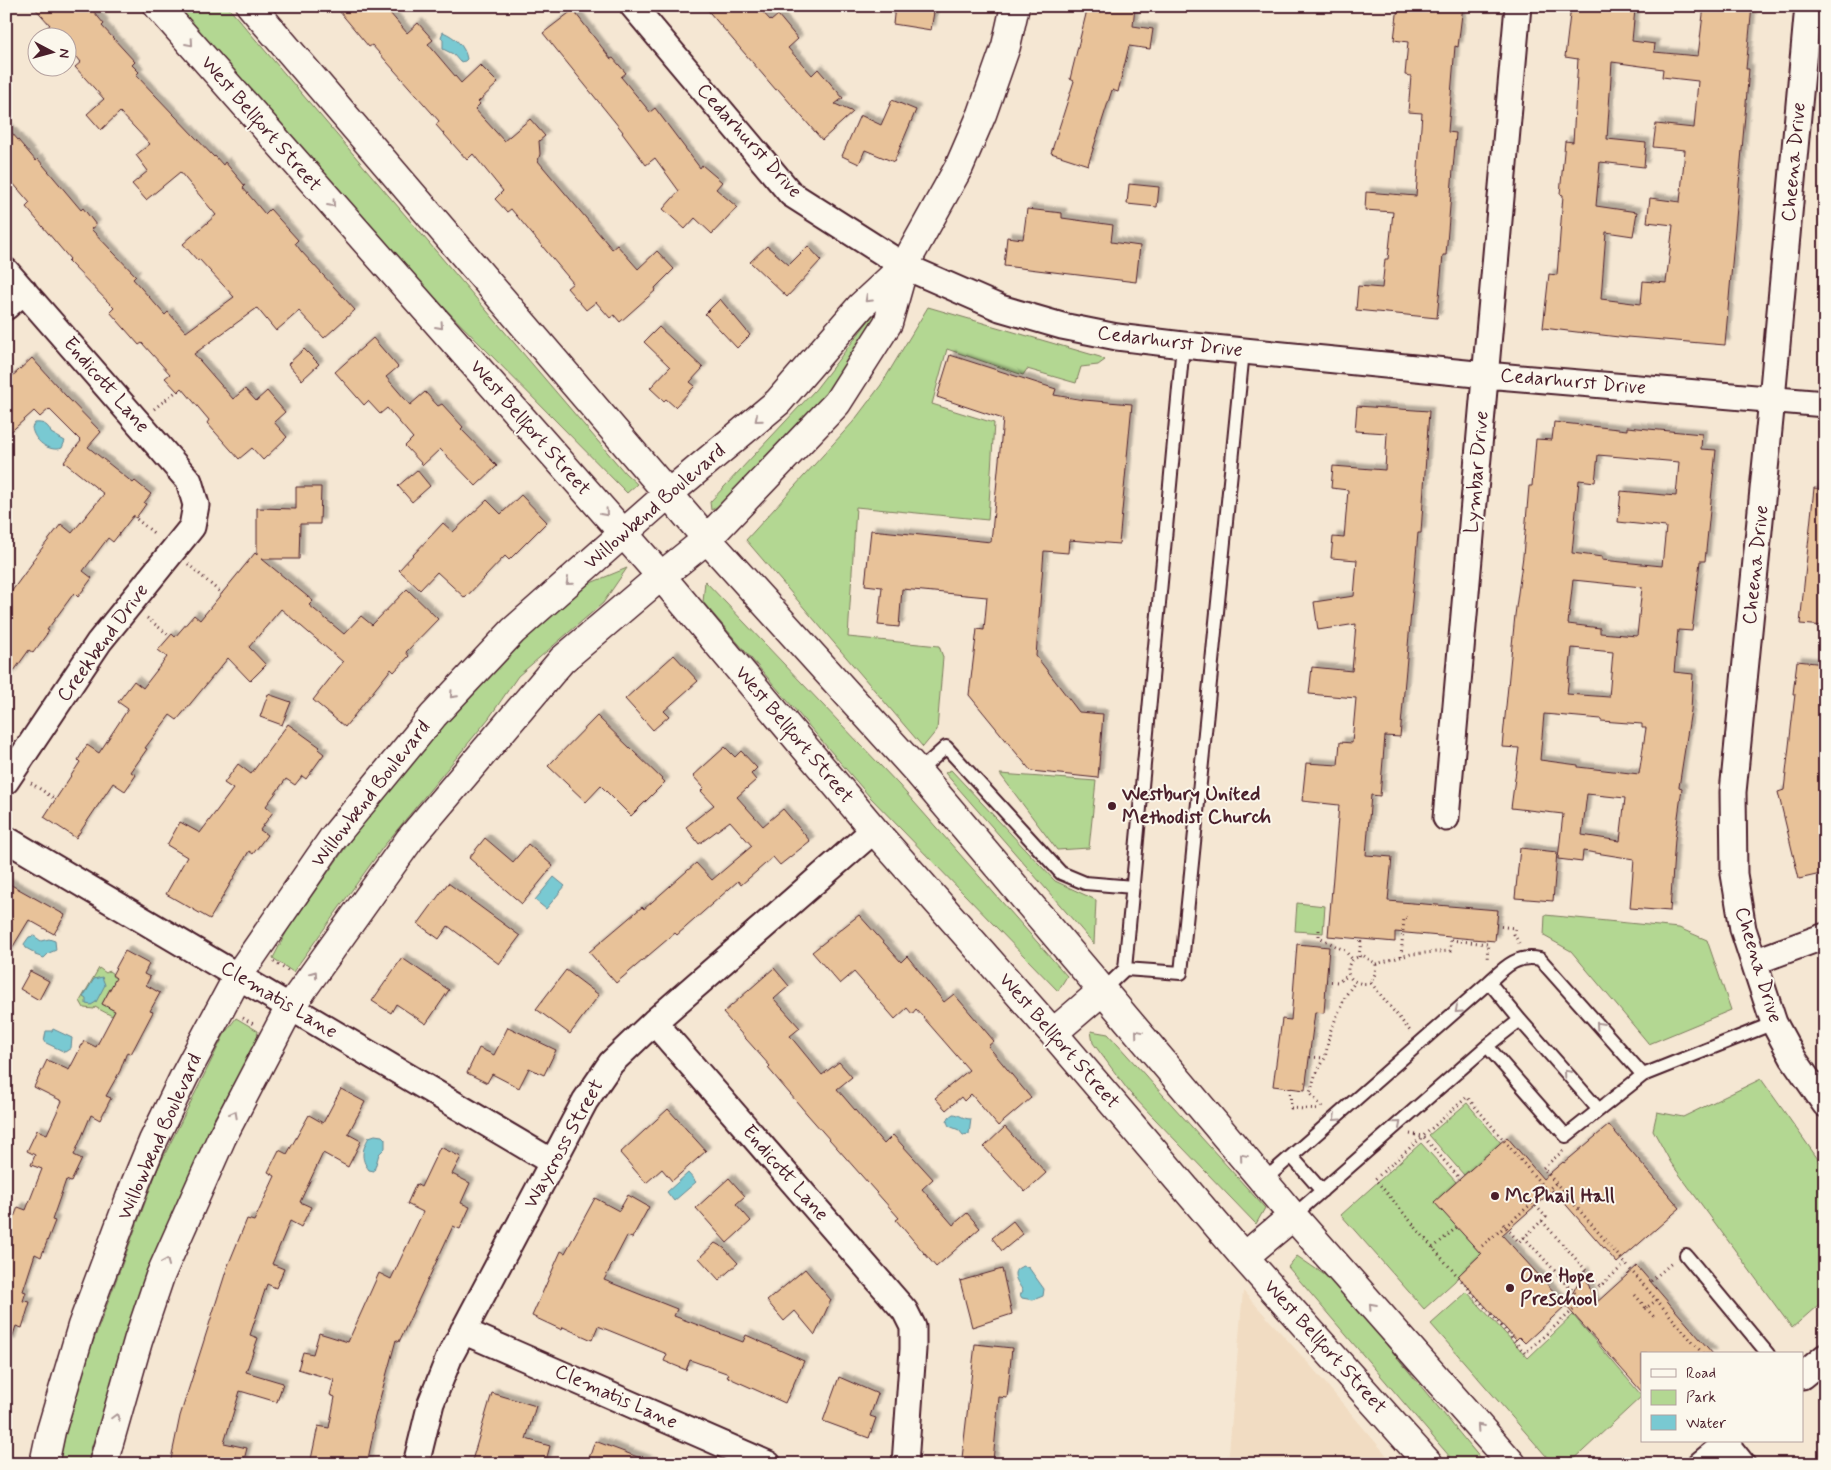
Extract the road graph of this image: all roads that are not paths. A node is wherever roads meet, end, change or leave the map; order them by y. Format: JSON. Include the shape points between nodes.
{"nodes":[{"id":1,"x":158,"y":6,"type":"edge"},
{"id":2,"x":250,"y":6,"type":"edge"},
{"id":3,"x":633,"y":6,"type":"edge"},
{"id":4,"x":1015,"y":6,"type":"edge"},
{"id":5,"x":1518,"y":6,"type":"edge"},
{"id":6,"x":1808,"y":6,"type":"edge"},
{"id":7,"x":904,"y":266,"type":"junction"},
{"id":8,"x":6,"y":271,"type":"edge"},
{"id":9,"x":15,"y":299,"type":"edge"},
{"id":10,"x":1183,"y":345,"type":"junction"},
{"id":11,"x":1243,"y":351,"type":"junction"},
{"id":12,"x":1486,"y":375,"type":"junction"},
{"id":13,"x":1772,"y":399,"type":"junction"},
{"id":14,"x":1825,"y":404,"type":"edge"},
{"id":15,"x":668,"y":494,"type":"junction"},
{"id":16,"x":196,"y":505,"type":"joint"},
{"id":17,"x":624,"y":535,"type":"junction"},
{"id":18,"x":707,"y":539,"type":"junction"},
{"id":19,"x":660,"y":576,"type":"junction"},
{"id":20,"x":918,"y":772,"type":"junction"},
{"id":21,"x":18,"y":781,"type":"edge"},
{"id":22,"x":1446,"y":818,"type":"dead end"},
{"id":23,"x":874,"y":830,"type":"junction"},
{"id":24,"x":6,"y":839,"type":"edge"},
{"id":25,"x":1133,"y":887,"type":"junction"},
{"id":26,"x":1825,"y":936,"type":"edge"},
{"id":27,"x":1754,"y":962,"type":"junction"},
{"id":28,"x":1125,"y":968,"type":"junction"},
{"id":29,"x":238,"y":976,"type":"junction"},
{"id":30,"x":1487,"y":984,"type":"junction"},
{"id":31,"x":1102,"y":991,"type":"junction"},
{"id":32,"x":290,"y":1007,"type":"junction"},
{"id":33,"x":1520,"y":1020,"type":"junction"},
{"id":34,"x":654,"y":1022,"type":"junction"},
{"id":35,"x":1774,"y":1023,"type":"junction"},
{"id":36,"x":1052,"y":1033,"type":"junction"},
{"id":37,"x":1487,"y":1046,"type":"junction"},
{"id":38,"x":1643,"y":1075,"type":"junction"},
{"id":39,"x":1825,"y":1104,"type":"edge"},
{"id":40,"x":1599,"y":1110,"type":"junction"},
{"id":41,"x":1292,"y":1157,"type":"junction"},
{"id":42,"x":552,"y":1162,"type":"junction"},
{"id":43,"x":1263,"y":1181,"type":"junction"},
{"id":44,"x":1322,"y":1191,"type":"junction"},
{"id":45,"x":1293,"y":1216,"type":"junction"},
{"id":46,"x":1686,"y":1255,"type":"road end"},
{"id":47,"x":1244,"y":1257,"type":"junction"},
{"id":48,"x":463,"y":1331,"type":"junction"},
{"id":49,"x":1766,"y":1352,"type":"edge"},
{"id":50,"x":1825,"y":1357,"type":"edge"},
{"id":51,"x":1804,"y":1374,"type":"edge"},
{"id":52,"x":1727,"y":1443,"type":"edge"},
{"id":53,"x":44,"y":1464,"type":"edge"},
{"id":54,"x":104,"y":1464,"type":"edge"},
{"id":55,"x":416,"y":1464,"type":"edge"},
{"id":56,"x":768,"y":1464,"type":"edge"},
{"id":57,"x":905,"y":1464,"type":"edge"},
{"id":58,"x":1429,"y":1464,"type":"edge"},
{"id":59,"x":1512,"y":1464,"type":"edge"},
{"id":60,"x":1701,"y":1464,"type":"edge"},
{"id":61,"x":1742,"y":1464,"type":"edge"}],
"edges":[{"from":1,"to":17,"type":"main road","name":"West Bellfort Street","one_way":true},
{"from":2,"to":15,"type":"main road"},
{"from":3,"to":7,"type":"street","name":"Cedarhurst Drive","via":[[791,194]]},
{"from":4,"to":7,"type":"main road","name":"Willowbend Boulevard","via":[[1006,46],[982,114],[963,158]]},
{"from":5,"to":12,"type":"street","name":"Lymbar Drive"},
{"from":6,"to":13,"type":"street","name":"Cheena Drive"},
{"from":7,"to":10,"type":"street","name":"Cedarhurst Drive","via":[[1000,308],[1062,326]]},
{"from":7,"to":15,"type":"main road","name":"Willowbend Boulevard","one_way":true,"via":[[861,306],[778,402]]},
{"from":7,"to":18,"type":"main road","name":"Willowbend Boulevard","via":[[888,323],[837,403]]},
{"from":8,"to":9,"type":"street","name":"Endicott Lane"},
{"from":9,"to":16,"type":"street","name":"Endicott Lane","via":[[138,423],[189,481]]},
{"from":10,"to":11,"type":"street","name":"Cedarhurst Drive"},
{"from":10,"to":25,"type":"lane"},
{"from":11,"to":12,"type":"street","name":"Cedarhurst Drive"},
{"from":11,"to":28,"type":"lane","via":[[1181,973]]},
{"from":12,"to":13,"type":"street","name":"Cedarhurst Drive"},
{"from":12,"to":22,"type":"street","name":"Lymbar Drive"},
{"from":13,"to":14,"type":"street","name":"Cedarhurst Drive"},
{"from":13,"to":27,"type":"street","name":"Cheena Drive","via":[[1733,792],[1734,874],[1743,929]]},
{"from":15,"to":17,"type":"main road","name":"Willowbend Boulevard"},
{"from":15,"to":18,"type":"main road"},
{"from":16,"to":21,"type":"street","name":"Creekbend Drive","via":[[192,527],[99,642]]},
{"from":17,"to":19,"type":"main road","name":"West Bellfort Street"},
{"from":17,"to":29,"type":"main road","name":"Willowbend Boulevard","one_way":true,"via":[[513,631],[433,716],[333,838]]},
{"from":18,"to":19,"type":"main road","name":"Willowbend Boulevard"},
{"from":18,"to":20,"type":"main road"},
{"from":19,"to":23,"type":"main road","name":"West Bellfort Street"},
{"from":32,"to":19,"type":"main road","name":"Willowbend Boulevard","one_way":true,"via":[[410,839],[562,660]]},
{"from":20,"to":25,"type":"lane","via":[[946,747],[1061,873],[1085,883]]},
{"from":20,"to":31,"type":"main road"},
{"from":23,"to":34,"type":"street","name":"Waycross Street"},
{"from":23,"to":36,"type":"main road","name":"West Bellfort Street"},
{"from":24,"to":29,"type":"street","name":"Clematis Lane"},
{"from":25,"to":28,"type":"lane"},
{"from":26,"to":27,"type":"street"},
{"from":27,"to":35,"type":"street","name":"Cheena Drive"},
{"from":28,"to":31,"type":"lane"},
{"from":29,"to":32,"type":"street","name":"Clematis Lane"},
{"from":29,"to":53,"type":"main road","name":"Willowbend Boulevard","via":[[184,1077],[136,1182],[82,1326]]},
{"from":30,"to":33,"type":"lane"},
{"from":38,"to":30,"type":"lane","one_way":true,"via":[[1540,959],[1528,957],[1517,960]]},
{"from":30,"to":41,"type":"lane","one_way":true},
{"from":31,"to":36,"type":"main road"},
{"from":43,"to":31,"type":"main road","one_way":true},
{"from":32,"to":42,"type":"street","name":"Clematis Lane"},
{"from":54,"to":32,"type":"main road","name":"Willowbend Boulevard","one_way":true,"via":[[138,1341],[160,1276],[222,1138]]},
{"from":33,"to":37,"type":"lane"},
{"from":40,"to":33,"type":"lane","one_way":true},
{"from":34,"to":42,"type":"street","name":"Waycross Street","via":[[612,1063],[585,1100]]},
{"from":34,"to":57,"type":"street","name":"Endicott Lane","via":[[905,1311],[913,1327],[914,1349]]},
{"from":35,"to":38,"type":"lane"},
{"from":35,"to":39,"type":"street","name":"Cheena Drive","via":[[1792,1058]]},
{"from":36,"to":47,"type":"main road","name":"West Bellfort Street"},
{"from":37,"to":40,"type":"lane","via":[[1566,1136]]},
{"from":44,"to":37,"type":"lane","one_way":true},
{"from":38,"to":40,"type":"lane"},
{"from":41,"to":43,"type":"lane"},
{"from":41,"to":44,"type":"lane"},
{"from":42,"to":48,"type":"street","name":"Waycross Street"},
{"from":43,"to":45,"type":"main road"},
{"from":44,"to":45,"type":"lane"},
{"from":45,"to":47,"type":"main road"},
{"from":59,"to":45,"type":"main road","one_way":true},
{"from":46,"to":49,"type":"lane"},
{"from":47,"to":58,"type":"main road","name":"West Bellfort Street"},
{"from":48,"to":55,"type":"street","name":"Waycross Street","via":[[437,1385]]},
{"from":48,"to":56,"type":"street","name":"Clematis Lane"},
{"from":50,"to":51,"type":"street"},
{"from":52,"to":60,"type":"street"},
{"from":52,"to":61,"type":"street"}]}
